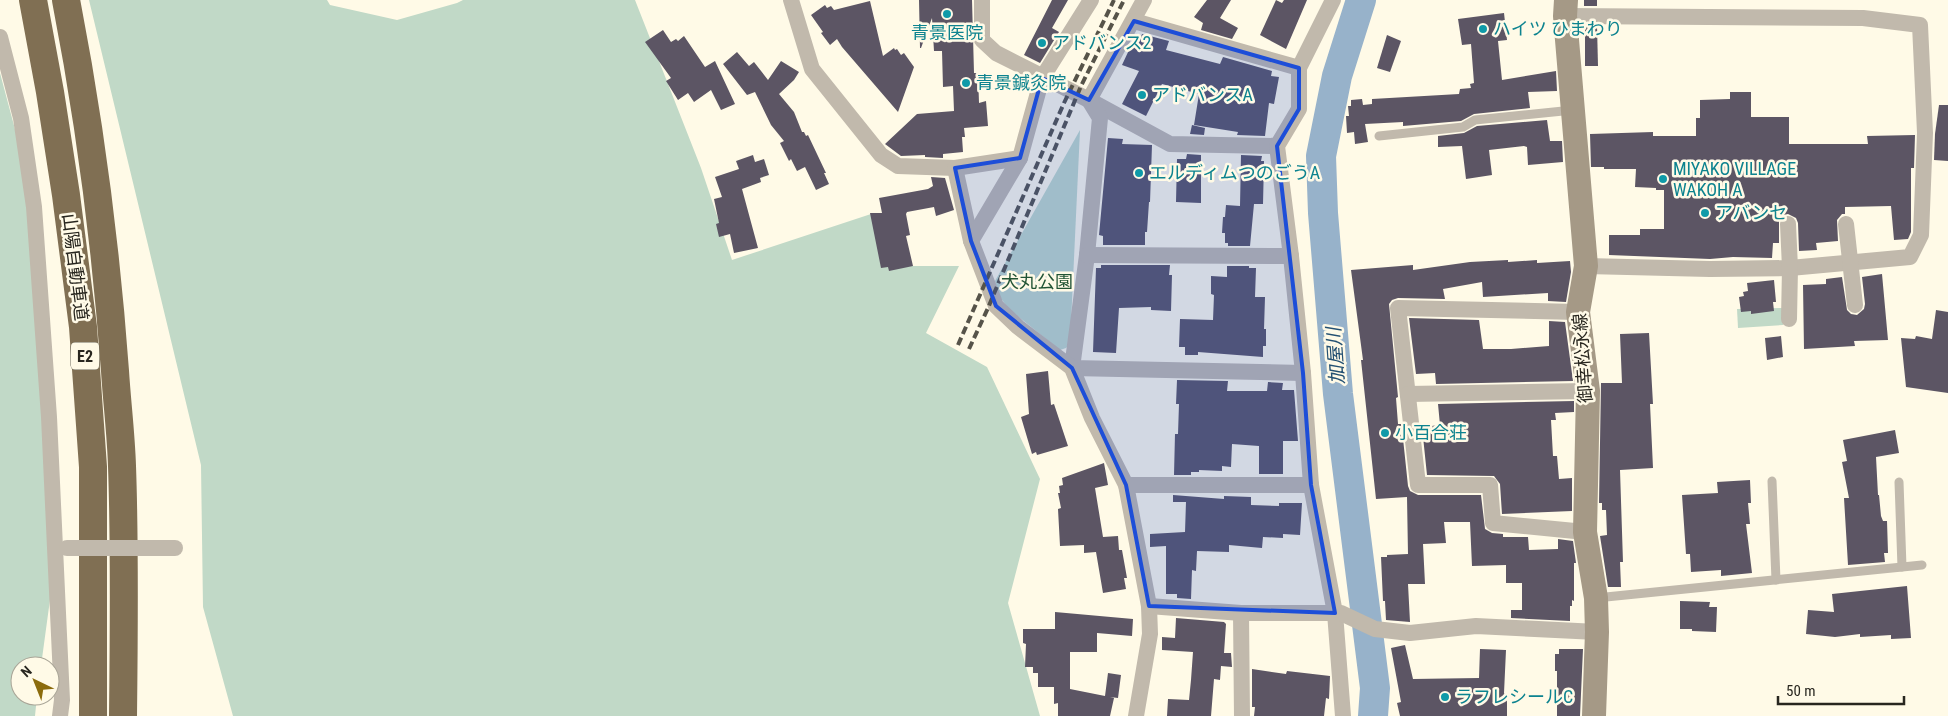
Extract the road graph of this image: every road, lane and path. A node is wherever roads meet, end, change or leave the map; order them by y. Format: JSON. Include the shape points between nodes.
{"nodes":[{"id":1,"x":33,"y":0,"type":"edge"},
{"id":2,"x":66,"y":0,"type":"edge"},
{"id":3,"x":791,"y":0,"type":"edge"},
{"id":4,"x":982,"y":0,"type":"edge"},
{"id":5,"x":1090,"y":0,"type":"edge"},
{"id":6,"x":1144,"y":0,"type":"edge"},
{"id":7,"x":1333,"y":0,"type":"edge"},
{"id":8,"x":1566,"y":8,"type":"edge"},
{"id":9,"x":1134,"y":21,"type":"junction"},
{"id":10,"x":0,"y":37,"type":"edge"},
{"id":11,"x":1300,"y":68,"type":"junction"},
{"id":12,"x":1042,"y":78,"type":"junction"},
{"id":13,"x":1089,"y":100,"type":"junction"},
{"id":14,"x":1573,"y":110,"type":"junction"},
{"id":15,"x":1379,"y":136,"type":"dead end"},
{"id":16,"x":1276,"y":146,"type":"junction"},
{"id":17,"x":1020,"y":158,"type":"junction"},
{"id":18,"x":955,"y":168,"type":"junction"},
{"id":19,"x":1788,"y":224,"type":"dead end"},
{"id":20,"x":1846,"y":224,"type":"dead end"},
{"id":21,"x":970,"y":241,"type":"junction"},
{"id":22,"x":1087,"y":255,"type":"junction"},
{"id":23,"x":1291,"y":256,"type":"junction"},
{"id":24,"x":1850,"y":261,"type":"junction"},
{"id":25,"x":1586,"y":266,"type":"junction"},
{"id":26,"x":1790,"y":268,"type":"junction"},
{"id":27,"x":1855,"y":305,"type":"dead end"},
{"id":28,"x":1578,"y":312,"type":"junction"},
{"id":29,"x":1789,"y":319,"type":"dead end"},
{"id":30,"x":1072,"y":368,"type":"junction"},
{"id":31,"x":1303,"y":373,"type":"junction"},
{"id":32,"x":1588,"y":391,"type":"junction"},
{"id":33,"x":1408,"y":394,"type":"junction"},
{"id":34,"x":1772,"y":481,"type":"dead end"},
{"id":35,"x":1899,"y":482,"type":"dead end"},
{"id":36,"x":1126,"y":484,"type":"junction"},
{"id":37,"x":1311,"y":485,"type":"junction"},
{"id":38,"x":1585,"y":532,"type":"junction"},
{"id":39,"x":62,"y":548,"type":"junction"},
{"id":40,"x":175,"y":548,"type":"dead end"},
{"id":41,"x":1922,"y":565,"type":"dead end"},
{"id":42,"x":1902,"y":567,"type":"junction"},
{"id":43,"x":1776,"y":580,"type":"junction"},
{"id":44,"x":1596,"y":598,"type":"junction"},
{"id":45,"x":1149,"y":606,"type":"junction"},
{"id":46,"x":1241,"y":612,"type":"junction"},
{"id":47,"x":1338,"y":613,"type":"junction"},
{"id":48,"x":1597,"y":632,"type":"junction"},
{"id":49,"x":60,"y":716,"type":"edge"},
{"id":50,"x":93,"y":716,"type":"edge"},
{"id":51,"x":122,"y":716,"type":"edge"},
{"id":52,"x":1136,"y":716,"type":"edge"},
{"id":53,"x":1242,"y":716,"type":"edge"},
{"id":54,"x":1343,"y":716,"type":"edge"},
{"id":55,"x":1594,"y":716,"type":"edge"}],
"edges":[{"from":1,"to":50,"type":"highway","name":"山陽自動車道","number":"E2","via":[[66,195],[83,327],[93,467]]},
{"from":2,"to":51,"type":"highway","name":"山陽自動車道","number":"E2","via":[[97,183],[111,315],[122,464],[125,584]]},
{"from":3,"to":18,"type":"street","via":[[812,69],[881,155],[898,166]]},
{"from":4,"to":12,"type":"street","via":[[982,40],[996,53]]},
{"from":5,"to":12,"type":"street"},
{"from":6,"to":9,"type":"street"},
{"from":7,"to":11,"type":"street"},
{"from":8,"to":14,"type":"main road","name":"御幸松永線"},
{"from":8,"to":24,"type":"street","via":[[1862,18],[1920,25],[1925,134],[1922,235],[1910,256]]},
{"from":9,"to":11,"type":"street"},
{"from":9,"to":13,"type":"street"},
{"from":10,"to":39,"type":"street","via":[[22,118],[34,208]]},
{"from":11,"to":16,"type":"street","via":[[1299,109]]},
{"from":12,"to":13,"type":"street"},
{"from":12,"to":17,"type":"street"},
{"from":13,"to":16,"type":"street","via":[[1170,144]]},
{"from":13,"to":22,"type":"street","via":[[1100,118]]},
{"from":14,"to":15,"type":"lane","via":[[1474,120],[1463,126]]},
{"from":14,"to":25,"type":"main road","name":"御幸松永線"},
{"from":16,"to":23,"type":"street"},
{"from":17,"to":18,"type":"street"},
{"from":17,"to":21,"type":"street"},
{"from":18,"to":21,"type":"street"},
{"from":19,"to":26,"type":"street"},
{"from":20,"to":24,"type":"street"},
{"from":21,"to":30,"type":"street","via":[[996,306]]},
{"from":22,"to":23,"type":"street"},
{"from":22,"to":30,"type":"street"},
{"from":23,"to":31,"type":"street"},
{"from":24,"to":26,"type":"street"},
{"from":24,"to":27,"type":"street"},
{"from":25,"to":26,"type":"street"},
{"from":25,"to":28,"type":"main road","name":"御幸松永線"},
{"from":26,"to":29,"type":"street"},
{"from":28,"to":32,"type":"main road","name":"御幸松永線"},
{"from":28,"to":33,"type":"street","via":[[1398,308]]},
{"from":30,"to":31,"type":"street"},
{"from":30,"to":36,"type":"street","via":[[1092,418]]},
{"from":31,"to":37,"type":"street"},
{"from":32,"to":33,"type":"street"},
{"from":32,"to":38,"type":"main road","name":"御幸松永線"},
{"from":33,"to":38,"type":"street","via":[[1418,484],[1490,485],[1493,523]]},
{"from":34,"to":43,"type":"lane"},
{"from":35,"to":42,"type":"lane"},
{"from":36,"to":37,"type":"street"},
{"from":36,"to":45,"type":"street"},
{"from":37,"to":47,"type":"street"},
{"from":38,"to":44,"type":"main road","name":"御幸松永線"},
{"from":39,"to":40,"type":"street","bridge":true},
{"from":39,"to":49,"type":"street"},
{"from":41,"to":42,"type":"lane"},
{"from":42,"to":43,"type":"lane"},
{"from":43,"to":44,"type":"lane"},
{"from":44,"to":48,"type":"main road","name":"御幸松永線"},
{"from":45,"to":46,"type":"street"},
{"from":45,"to":52,"type":"street","via":[[1150,634]]},
{"from":46,"to":47,"type":"street"},
{"from":46,"to":53,"type":"street"},
{"from":47,"to":48,"type":"street","via":[[1375,629],[1410,632],[1476,626]]},
{"from":47,"to":54,"type":"street"},
{"from":48,"to":55,"type":"main road","name":"御幸松永線"}]}
